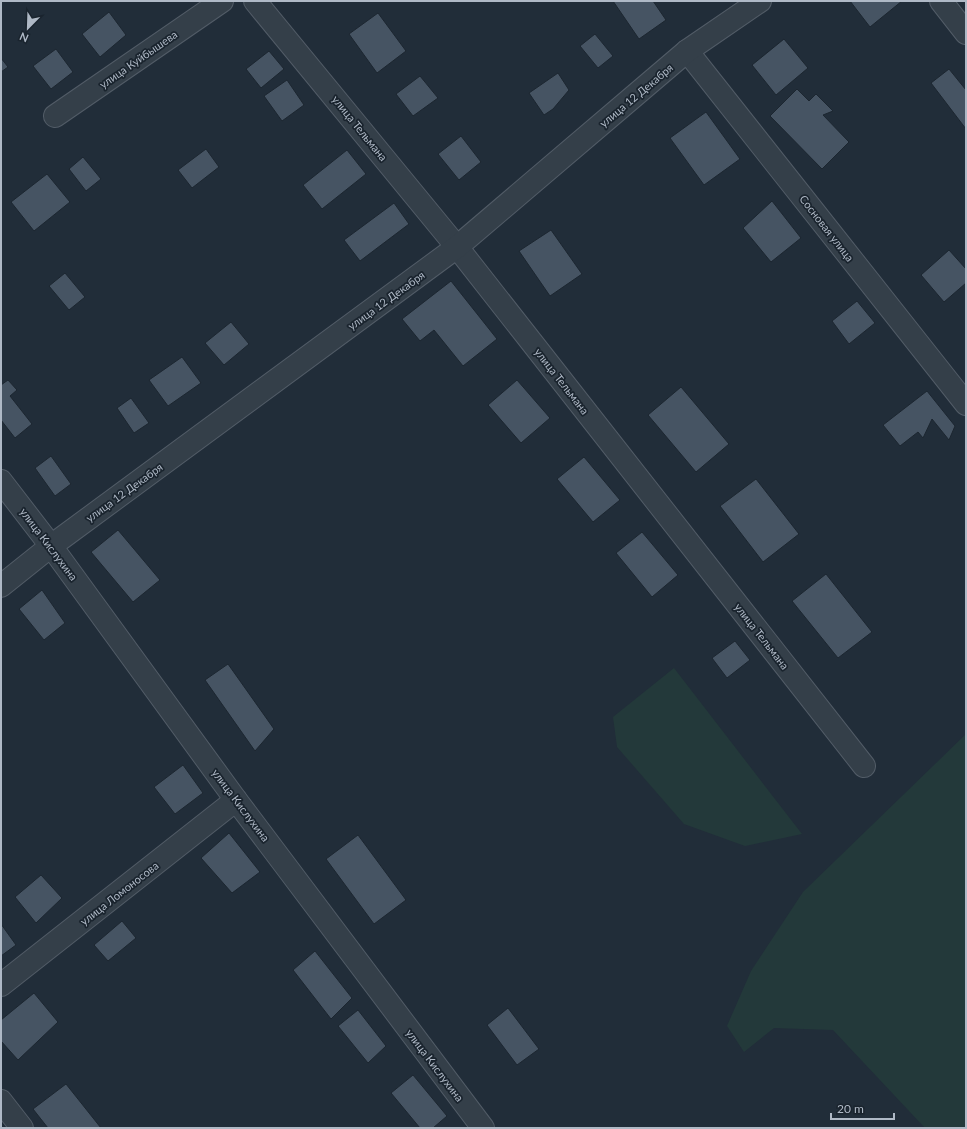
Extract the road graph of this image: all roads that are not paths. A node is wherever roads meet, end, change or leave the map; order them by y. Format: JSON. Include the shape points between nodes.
{"nodes":[{"id":1,"x":222,"y":1,"type":"edge"},
{"id":2,"x":255,"y":1,"type":"edge"},
{"id":3,"x":760,"y":1,"type":"edge"},
{"id":4,"x":941,"y":1,"type":"edge"},
{"id":5,"x":966,"y":33,"type":"edge"},
{"id":6,"x":687,"y":52,"type":"junction"},
{"id":7,"x":55,"y":116,"type":"dead end"},
{"id":8,"x":457,"y":247,"type":"junction"},
{"id":9,"x":966,"y":404,"type":"edge"},
{"id":10,"x":1,"y":481,"type":"edge"},
{"id":11,"x":51,"y":546,"type":"junction"},
{"id":12,"x":1,"y":586,"type":"edge"},
{"id":13,"x":864,"y":766,"type":"dead end"},
{"id":14,"x":236,"y":800,"type":"junction"},
{"id":15,"x":1,"y":985,"type":"edge"},
{"id":16,"x":1,"y":1101,"type":"edge"},
{"id":17,"x":22,"y":1128,"type":"edge"},
{"id":18,"x":483,"y":1128,"type":"edge"}],
"edges":[{"from":1,"to":7,"type":"street","name":"улица Куйбышева"},
{"from":2,"to":8,"type":"street","name":"улица Тельмана"},
{"from":3,"to":6,"type":"street","name":"улица 12 Декабря"},
{"from":4,"to":5,"type":"street"},
{"from":6,"to":8,"type":"street","name":"улица 12 Декабря"},
{"from":6,"to":9,"type":"street","name":"Сосновая улица"},
{"from":8,"to":11,"type":"street","name":"улица 12 Декабря"},
{"from":8,"to":13,"type":"street","name":"улица Тельмана"},
{"from":10,"to":11,"type":"street","name":"улица Кислухина"},
{"from":11,"to":12,"type":"street","name":"улица 12 Декабря"},
{"from":11,"to":14,"type":"street","name":"улица Кислухина"},
{"from":14,"to":15,"type":"street","name":"улица Ломоносова"},
{"from":14,"to":18,"type":"street","name":"улица Кислухина"},
{"from":16,"to":17,"type":"street"}]}
